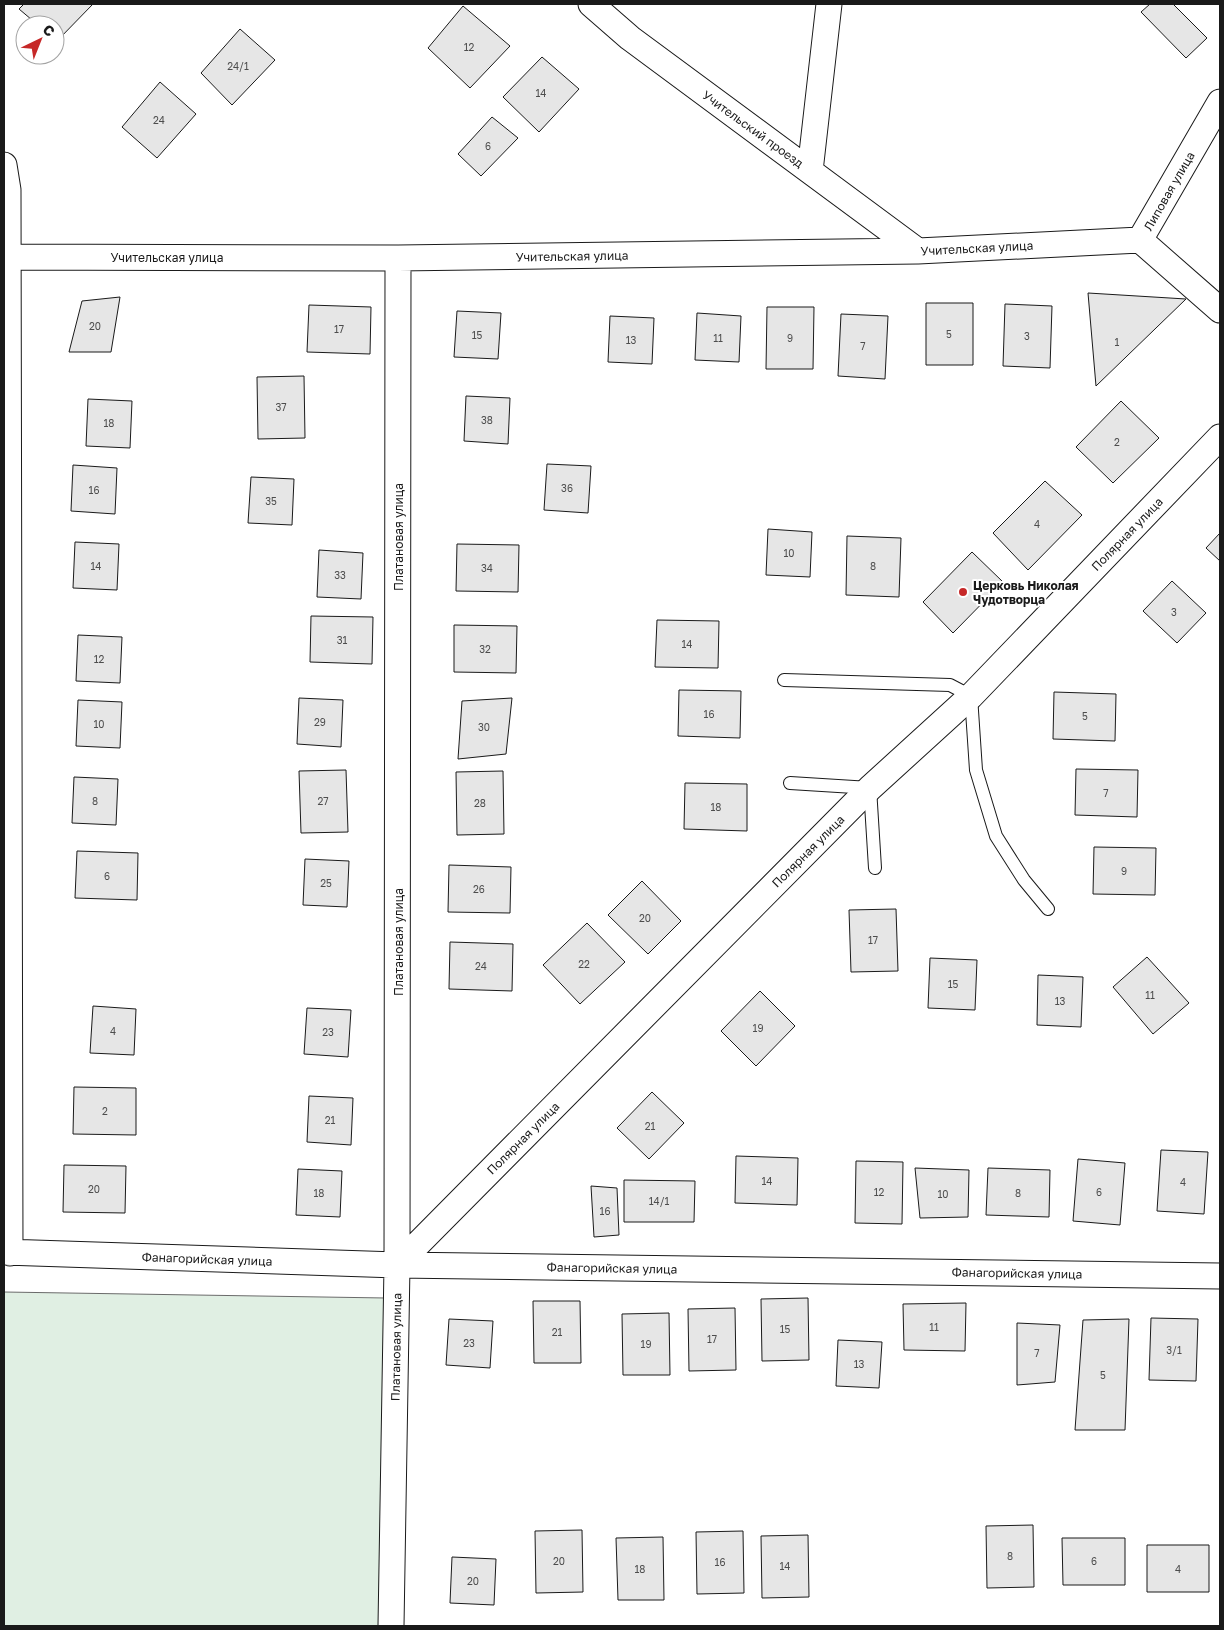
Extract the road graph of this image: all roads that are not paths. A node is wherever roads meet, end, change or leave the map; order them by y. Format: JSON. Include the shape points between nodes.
{"nodes":[{"id":1,"x":591,"y":4,"type":"edge"},
{"id":2,"x":828,"y":4,"type":"edge"},
{"id":3,"x":1220,"y":102,"type":"edge"},
{"id":4,"x":4,"y":165,"type":"edge"},
{"id":5,"x":810,"y":171,"type":"junction"},
{"id":6,"x":1140,"y":240,"type":"junction"},
{"id":7,"x":918,"y":251,"type":"junction"},
{"id":8,"x":5,"y":257,"type":"edge"},
{"id":9,"x":398,"y":258,"type":"junction"},
{"id":10,"x":1220,"y":310,"type":"edge"},
{"id":11,"x":1220,"y":437,"type":"edge"},
{"id":12,"x":784,"y":680,"type":"dead end"},
{"id":13,"x":971,"y":696,"type":"junction"},
{"id":14,"x":790,"y":783,"type":"dead end"},
{"id":15,"x":870,"y":788,"type":"junction"},
{"id":16,"x":875,"y":868,"type":"dead end"},
{"id":17,"x":1048,"y":909,"type":"dead end"},
{"id":18,"x":7,"y":1252,"type":"edge"},
{"id":19,"x":397,"y":1266,"type":"junction"},
{"id":20,"x":1220,"y":1276,"type":"edge"},
{"id":21,"x":390,"y":1626,"type":"edge"}],
"edges":[{"from":1,"to":5,"type":"street","name":"Учительский проезд","via":[[630,38]]},
{"from":2,"to":5,"type":"street"},
{"from":3,"to":6,"type":"street","name":"Липовая улица"},
{"from":4,"to":8,"type":"street","via":[[8,190]]},
{"from":5,"to":7,"type":"street","name":"Учительский проезд"},
{"from":6,"to":7,"type":"street","name":"Учительская улица"},
{"from":6,"to":10,"type":"street","name":"Липовая улица"},
{"from":7,"to":9,"type":"street","name":"Учительская улица"},
{"from":8,"to":9,"type":"street","name":"Учительская улица"},
{"from":8,"to":18,"type":"street"},
{"from":9,"to":19,"type":"street","name":"Платановая улица"},
{"from":11,"to":13,"type":"street","name":"Полярная улица"},
{"from":12,"to":13,"type":"lane","via":[[950,685]]},
{"from":13,"to":15,"type":"street","name":"Полярная улица"},
{"from":13,"to":17,"type":"lane","via":[[976,770],[996,836],[1024,880]]},
{"from":14,"to":15,"type":"lane"},
{"from":15,"to":16,"type":"lane"},
{"from":15,"to":19,"type":"street","name":"Полярная улица"},
{"from":18,"to":19,"type":"street","name":"Фанагорийская улица"},
{"from":19,"to":20,"type":"street","name":"Фанагорийская улица"},
{"from":19,"to":21,"type":"street","name":"Платановая улица"}]}
